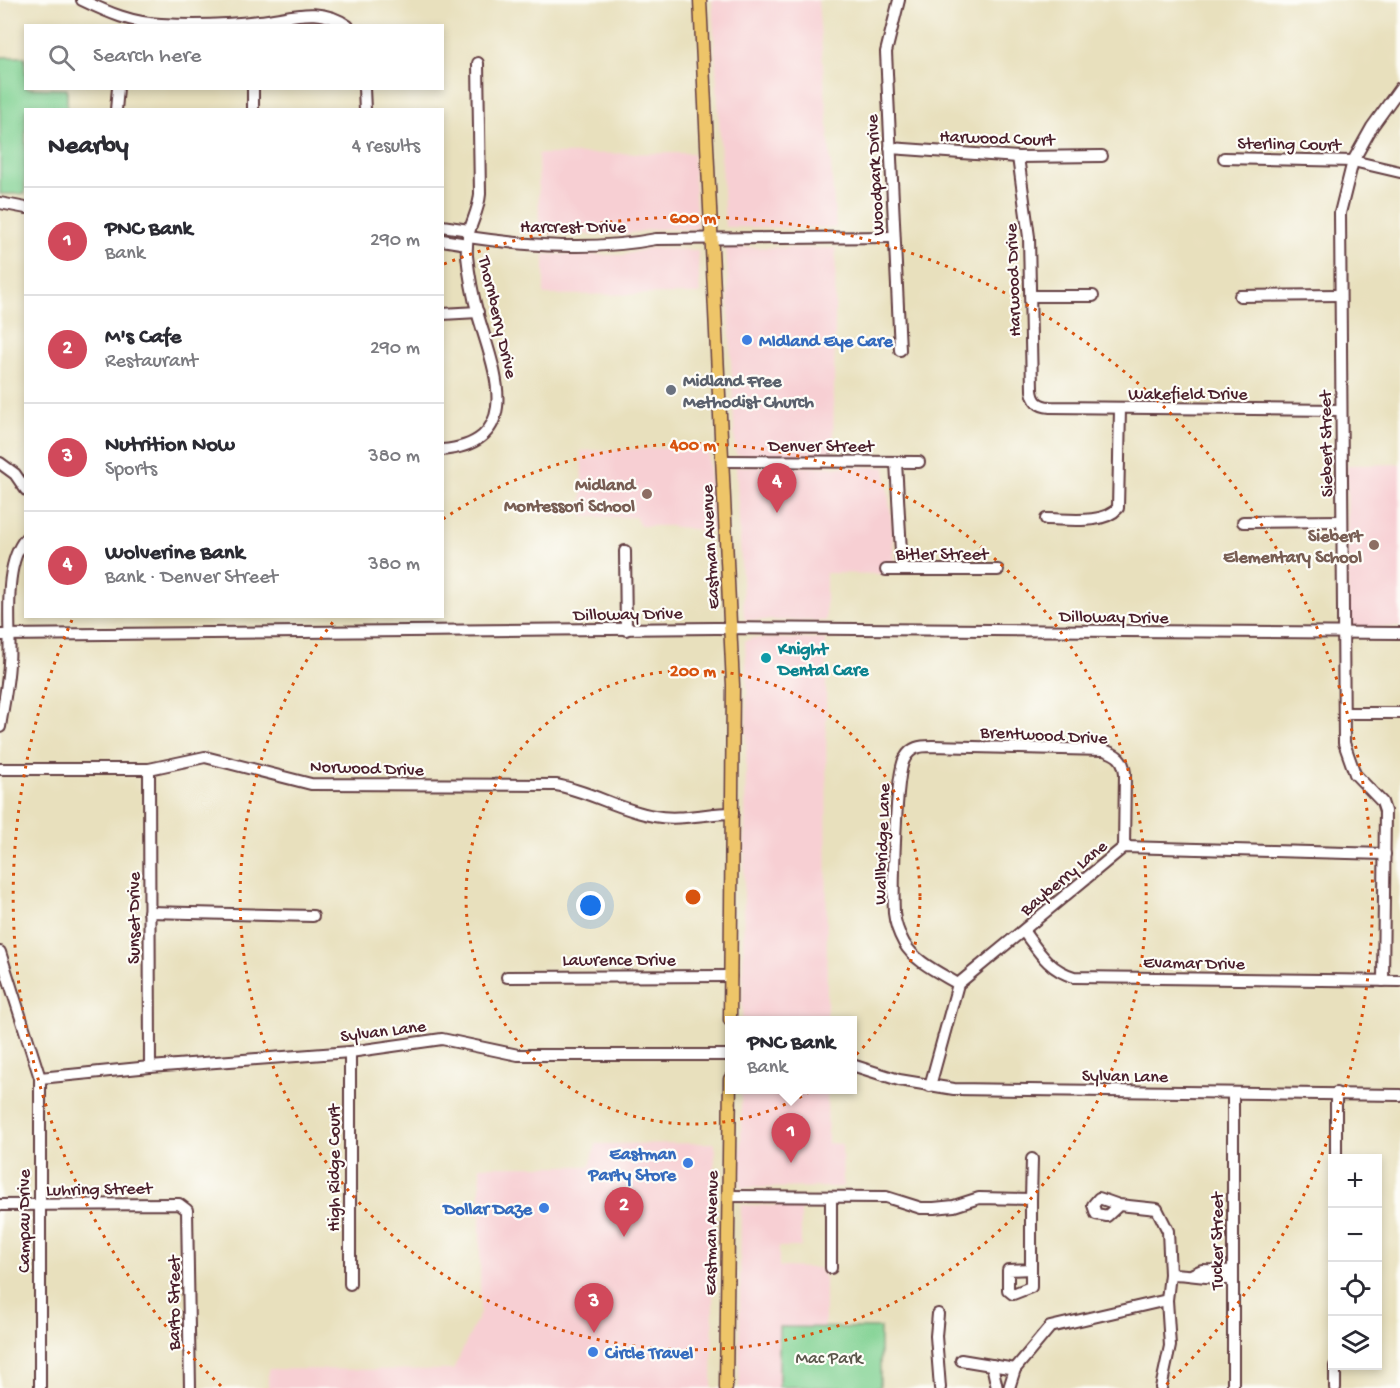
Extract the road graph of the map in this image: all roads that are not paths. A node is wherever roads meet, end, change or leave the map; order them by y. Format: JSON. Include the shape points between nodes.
{"nodes":[{"id":1,"x":82,"y":0,"type":"edge"},
{"id":2,"x":700,"y":0,"type":"edge"},
{"id":3,"x":899,"y":0,"type":"edge"},
{"id":4,"x":125,"y":23,"type":"edge"},
{"id":5,"x":260,"y":23,"type":"edge"},
{"id":6,"x":155,"y":24,"type":"edge"},
{"id":7,"x":222,"y":24,"type":"edge"},
{"id":8,"x":344,"y":24,"type":"edge"},
{"id":9,"x":478,"y":63,"type":"dead end"},
{"id":10,"x":1400,"y":88,"type":"edge"},
{"id":11,"x":118,"y":90,"type":"edge"},
{"id":12,"x":254,"y":90,"type":"edge"},
{"id":13,"x":364,"y":90,"type":"edge"},
{"id":14,"x":116,"y":108,"type":"edge"},
{"id":15,"x":253,"y":108,"type":"edge"},
{"id":16,"x":365,"y":108,"type":"edge"},
{"id":17,"x":890,"y":148,"type":"junction"},
{"id":18,"x":1102,"y":156,"type":"dead end"},
{"id":19,"x":1018,"y":157,"type":"junction"},
{"id":20,"x":1224,"y":158,"type":"dead end"},
{"id":21,"x":1353,"y":161,"type":"junction"},
{"id":22,"x":1400,"y":172,"type":"edge"},
{"id":23,"x":0,"y":203,"type":"edge"},
{"id":24,"x":21,"y":207,"type":"edge"},
{"id":25,"x":444,"y":227,"type":"edge"},
{"id":26,"x":468,"y":237,"type":"junction"},
{"id":27,"x":894,"y":237,"type":"junction"},
{"id":28,"x":712,"y":238,"type":"junction"},
{"id":29,"x":444,"y":240,"type":"edge"},
{"id":30,"x":1340,"y":295,"type":"junction"},
{"id":31,"x":1031,"y":296,"type":"junction"},
{"id":32,"x":1093,"y":296,"type":"dead end"},
{"id":33,"x":1240,"y":296,"type":"dead end"},
{"id":34,"x":478,"y":312,"type":"junction"},
{"id":35,"x":444,"y":314,"type":"edge"},
{"id":36,"x":900,"y":350,"type":"dead end"},
{"id":37,"x":1036,"y":402,"type":"joint"},
{"id":38,"x":1120,"y":409,"type":"junction"},
{"id":39,"x":1341,"y":410,"type":"junction"},
{"id":40,"x":444,"y":450,"type":"edge"},
{"id":41,"x":723,"y":461,"type":"junction"},
{"id":42,"x":896,"y":462,"type":"junction"},
{"id":43,"x":919,"y":462,"type":"dead end"},
{"id":44,"x":0,"y":463,"type":"edge"},
{"id":45,"x":24,"y":487,"type":"edge"},
{"id":46,"x":1046,"y":519,"type":"dead end"},
{"id":47,"x":1342,"y":521,"type":"junction"},
{"id":48,"x":1243,"y":522,"type":"dead end"},
{"id":49,"x":24,"y":540,"type":"edge"},
{"id":50,"x":625,"y":551,"type":"dead end"},
{"id":51,"x":886,"y":570,"type":"dead end"},
{"id":52,"x":902,"y":570,"type":"junction"},
{"id":53,"x":998,"y":570,"type":"dead end"},
{"id":54,"x":731,"y":628,"type":"junction"},
{"id":55,"x":626,"y":630,"type":"junction"},
{"id":56,"x":1400,"y":633,"type":"edge"},
{"id":57,"x":5,"y":635,"type":"edge"},
{"id":58,"x":1343,"y":635,"type":"junction"},
{"id":59,"x":1344,"y":713,"type":"junction"},
{"id":60,"x":1400,"y":713,"type":"edge"},
{"id":61,"x":0,"y":728,"type":"edge"},
{"id":62,"x":910,"y":750,"type":"joint"},
{"id":63,"x":0,"y":769,"type":"edge"},
{"id":64,"x":149,"y":769,"type":"junction"},
{"id":65,"x":733,"y":813,"type":"junction"},
{"id":66,"x":1124,"y":847,"type":"junction"},
{"id":67,"x":1385,"y":854,"type":"junction"},
{"id":68,"x":149,"y":912,"type":"junction"},
{"id":69,"x":313,"y":916,"type":"dead end"},
{"id":70,"x":1024,"y":932,"type":"junction"},
{"id":71,"x":0,"y":952,"type":"edge"},
{"id":72,"x":731,"y":976,"type":"junction"},
{"id":73,"x":507,"y":977,"type":"dead end"},
{"id":74,"x":1383,"y":981,"type":"junction"},
{"id":75,"x":1400,"y":981,"type":"edge"},
{"id":76,"x":958,"y":984,"type":"junction"},
{"id":77,"x":730,"y":1016,"type":"edge"},
{"id":78,"x":350,"y":1052,"type":"junction"},
{"id":79,"x":725,"y":1055,"type":"edge"},
{"id":80,"x":150,"y":1067,"type":"junction"},
{"id":81,"x":857,"y":1067,"type":"edge"},
{"id":82,"x":40,"y":1078,"type":"junction"},
{"id":83,"x":930,"y":1086,"type":"junction"},
{"id":84,"x":1336,"y":1093,"type":"junction"},
{"id":85,"x":729,"y":1094,"type":"edge"},
{"id":86,"x":1233,"y":1094,"type":"junction"},
{"id":87,"x":1400,"y":1095,"type":"edge"},
{"id":88,"x":1336,"y":1154,"type":"edge"},
{"id":89,"x":1032,"y":1159,"type":"dead end"},
{"id":90,"x":728,"y":1196,"type":"junction"},
{"id":91,"x":831,"y":1197,"type":"junction"},
{"id":92,"x":1031,"y":1199,"type":"junction"},
{"id":93,"x":0,"y":1205,"type":"edge"},
{"id":94,"x":39,"y":1205,"type":"junction"},
{"id":95,"x":1119,"y":1205,"type":"dead end"},
{"id":96,"x":189,"y":1219,"type":"joint"},
{"id":97,"x":831,"y":1268,"type":"dead end"},
{"id":98,"x":1031,"y":1269,"type":"dead end"},
{"id":99,"x":1170,"y":1274,"type":"junction"},
{"id":100,"x":1233,"y":1275,"type":"junction"},
{"id":101,"x":350,"y":1284,"type":"dead end"},
{"id":102,"x":1167,"y":1300,"type":"junction"},
{"id":103,"x":938,"y":1314,"type":"dead end"},
{"id":104,"x":961,"y":1360,"type":"dead end"},
{"id":105,"x":992,"y":1365,"type":"junction"},
{"id":106,"x":1015,"y":1369,"type":"junction"},
{"id":107,"x":1335,"y":1370,"type":"edge"},
{"id":108,"x":40,"y":1388,"type":"edge"},
{"id":109,"x":190,"y":1388,"type":"edge"},
{"id":110,"x":726,"y":1388,"type":"edge"},
{"id":111,"x":940,"y":1388,"type":"edge"},
{"id":112,"x":998,"y":1388,"type":"edge"},
{"id":113,"x":1009,"y":1388,"type":"edge"},
{"id":114,"x":1161,"y":1388,"type":"edge"},
{"id":115,"x":1233,"y":1388,"type":"edge"},
{"id":116,"x":1335,"y":1388,"type":"edge"}],
"edges":[{"from":1,"to":4,"type":"street"},
{"from":2,"to":28,"type":"main road","name":"Eastman Avenue"},
{"from":3,"to":17,"type":"street","name":"Woodpark Drive","via":[[886,52]]},
{"from":4,"to":6,"type":"street"},
{"from":5,"to":7,"type":"street"},
{"from":5,"to":8,"type":"street","via":[[280,16],[314,13]]},
{"from":9,"to":26,"type":"street","via":[[480,194]]},
{"from":10,"to":21,"type":"street","name":"Siebert Street"},
{"from":11,"to":14,"type":"street"},
{"from":12,"to":15,"type":"street"},
{"from":13,"to":16,"type":"street"},
{"from":17,"to":19,"type":"street","name":"Harwood Court"},
{"from":17,"to":27,"type":"street","name":"Woodpark Drive"},
{"from":18,"to":19,"type":"street","name":"Harwood Court"},
{"from":19,"to":31,"type":"street","name":"Harwood Drive","via":[[1029,237]]},
{"from":20,"to":21,"type":"street","name":"Sterling Court"},
{"from":21,"to":22,"type":"street","name":"Sterling Court"},
{"from":21,"to":30,"type":"street","name":"Siebert Street","via":[[1340,213]]},
{"from":23,"to":24,"type":"street"},
{"from":25,"to":26,"type":"street"},
{"from":26,"to":28,"type":"street","name":"Harcrest Drive","via":[[537,245],[621,246],[656,239]]},
{"from":26,"to":29,"type":"street"},
{"from":26,"to":34,"type":"street","name":"Thornberry Drive","via":[[469,269]]},
{"from":27,"to":28,"type":"street","name":"Harcrest Drive"},
{"from":27,"to":36,"type":"street","name":"Woodpark Drive"},
{"from":28,"to":41,"type":"main road","name":"Eastman Avenue"},
{"from":30,"to":33,"type":"street"},
{"from":30,"to":39,"type":"street","name":"Siebert Street"},
{"from":31,"to":32,"type":"street"},
{"from":31,"to":37,"type":"street","name":"Harwood Drive","via":[[1032,390]]},
{"from":34,"to":35,"type":"street"},
{"from":34,"to":40,"type":"street","name":"Thornberry Drive","via":[[499,393],[495,415],[481,435],[467,444]]},
{"from":37,"to":38,"type":"street","name":"Wakefield Drive","via":[[1042,406]]},
{"from":38,"to":39,"type":"street","name":"Wakefield Drive"},
{"from":38,"to":46,"type":"street","via":[[1118,508],[1113,515],[1101,518]]},
{"from":39,"to":47,"type":"street","name":"Siebert Street"},
{"from":41,"to":42,"type":"street","name":"Denver Street"},
{"from":41,"to":54,"type":"main road","name":"Eastman Avenue"},
{"from":42,"to":43,"type":"street","name":"Denver Street"},
{"from":42,"to":52,"type":"street"},
{"from":44,"to":45,"type":"street"},
{"from":47,"to":48,"type":"street"},
{"from":47,"to":58,"type":"street","name":"Siebert Street"},
{"from":49,"to":57,"type":"street","via":[[13,562]]},
{"from":50,"to":55,"type":"street"},
{"from":51,"to":52,"type":"street","name":"Bitler Street"},
{"from":52,"to":53,"type":"street","name":"Bitler Street"},
{"from":54,"to":55,"type":"street","name":"Dilloway Drive"},
{"from":54,"to":58,"type":"street","name":"Dilloway Drive"},
{"from":54,"to":65,"type":"main road","name":"Eastman Avenue"},
{"from":55,"to":57,"type":"street","name":"Dilloway Drive"},
{"from":56,"to":58,"type":"street","name":"Dilloway Drive"},
{"from":57,"to":61,"type":"street","via":[[9,665]]},
{"from":58,"to":59,"type":"street","name":"Siebert Street"},
{"from":59,"to":60,"type":"street"},
{"from":59,"to":67,"type":"street","name":"Siebert Street","via":[[1347,760],[1385,811]]},
{"from":62,"to":66,"type":"street","name":"Brentwood Drive","via":[[932,746],[1104,750],[1116,754],[1124,762],[1125,773]]},
{"from":62,"to":76,"type":"street","name":"Wallbridge Lane","via":[[901,767],[894,914],[905,945],[918,959]]},
{"from":63,"to":64,"type":"street","name":"Norwood Drive"},
{"from":64,"to":65,"type":"street","name":"Norwood Drive","via":[[206,757],[311,784],[556,785],[656,816],[686,818]]},
{"from":64,"to":68,"type":"street","name":"Sunset Drive"},
{"from":65,"to":72,"type":"main road","name":"Eastman Avenue"},
{"from":66,"to":67,"type":"street","name":"Bayberry Lane"},
{"from":66,"to":70,"type":"street","name":"Bayberry Lane"},
{"from":67,"to":74,"type":"street","name":"Siebert Street"},
{"from":68,"to":69,"type":"street"},
{"from":68,"to":80,"type":"street","name":"Sunset Drive"},
{"from":70,"to":74,"type":"street","name":"Evamar Drive","via":[[1049,964],[1074,977]]},
{"from":70,"to":76,"type":"street","name":"Bayberry Lane"},
{"from":71,"to":82,"type":"street","name":"Campau Drive"},
{"from":72,"to":73,"type":"street","name":"Lawrence Drive"},
{"from":72,"to":77,"type":"main road","name":"Eastman Avenue"},
{"from":74,"to":75,"type":"street","name":"Evamar Drive"},
{"from":76,"to":83,"type":"street"},
{"from":78,"to":79,"type":"street","name":"Sylvan Lane","via":[[442,1039],[518,1055]]},
{"from":78,"to":80,"type":"street","name":"Sylvan Lane"},
{"from":78,"to":101,"type":"street","name":"High Ridge Court"},
{"from":80,"to":82,"type":"street","name":"Sylvan Lane"},
{"from":81,"to":83,"type":"street","name":"Sylvan Lane"},
{"from":82,"to":94,"type":"street","name":"Campau Drive"},
{"from":83,"to":86,"type":"street","name":"Sylvan Lane"},
{"from":84,"to":86,"type":"street","name":"Sylvan Lane"},
{"from":84,"to":87,"type":"street","name":"Sylvan Lane"},
{"from":84,"to":88,"type":"street"},
{"from":85,"to":90,"type":"main road","name":"Eastman Avenue"},
{"from":86,"to":100,"type":"street","name":"Tucker Street"},
{"from":89,"to":92,"type":"street"},
{"from":90,"to":91,"type":"street"},
{"from":90,"to":110,"type":"main road","name":"Eastman Avenue"},
{"from":91,"to":92,"type":"street","via":[[886,1197],[921,1208],[954,1206],[979,1198]]},
{"from":91,"to":97,"type":"street"},
{"from":92,"to":98,"type":"street"},
{"from":93,"to":94,"type":"street","name":"Luhring Street"},
{"from":94,"to":96,"type":"street","name":"Luhring Street","via":[[179,1204],[187,1210]]},
{"from":94,"to":108,"type":"street","name":"Campau Drive"},
{"from":95,"to":99,"type":"street","via":[[1157,1209],[1168,1231]]},
{"from":96,"to":109,"type":"street","name":"Barto Street"},
{"from":99,"to":100,"type":"street","via":[[1193,1274],[1201,1279]]},
{"from":99,"to":102,"type":"street"},
{"from":100,"to":115,"type":"street","name":"Tucker Street"},
{"from":102,"to":106,"type":"street","via":[[1050,1327]]},
{"from":102,"to":114,"type":"street","via":[[1170,1346]]},
{"from":103,"to":111,"type":"street"},
{"from":104,"to":105,"type":"street"},
{"from":105,"to":106,"type":"street"},
{"from":105,"to":112,"type":"street"},
{"from":106,"to":113,"type":"street"},
{"from":107,"to":116,"type":"street"}]}
